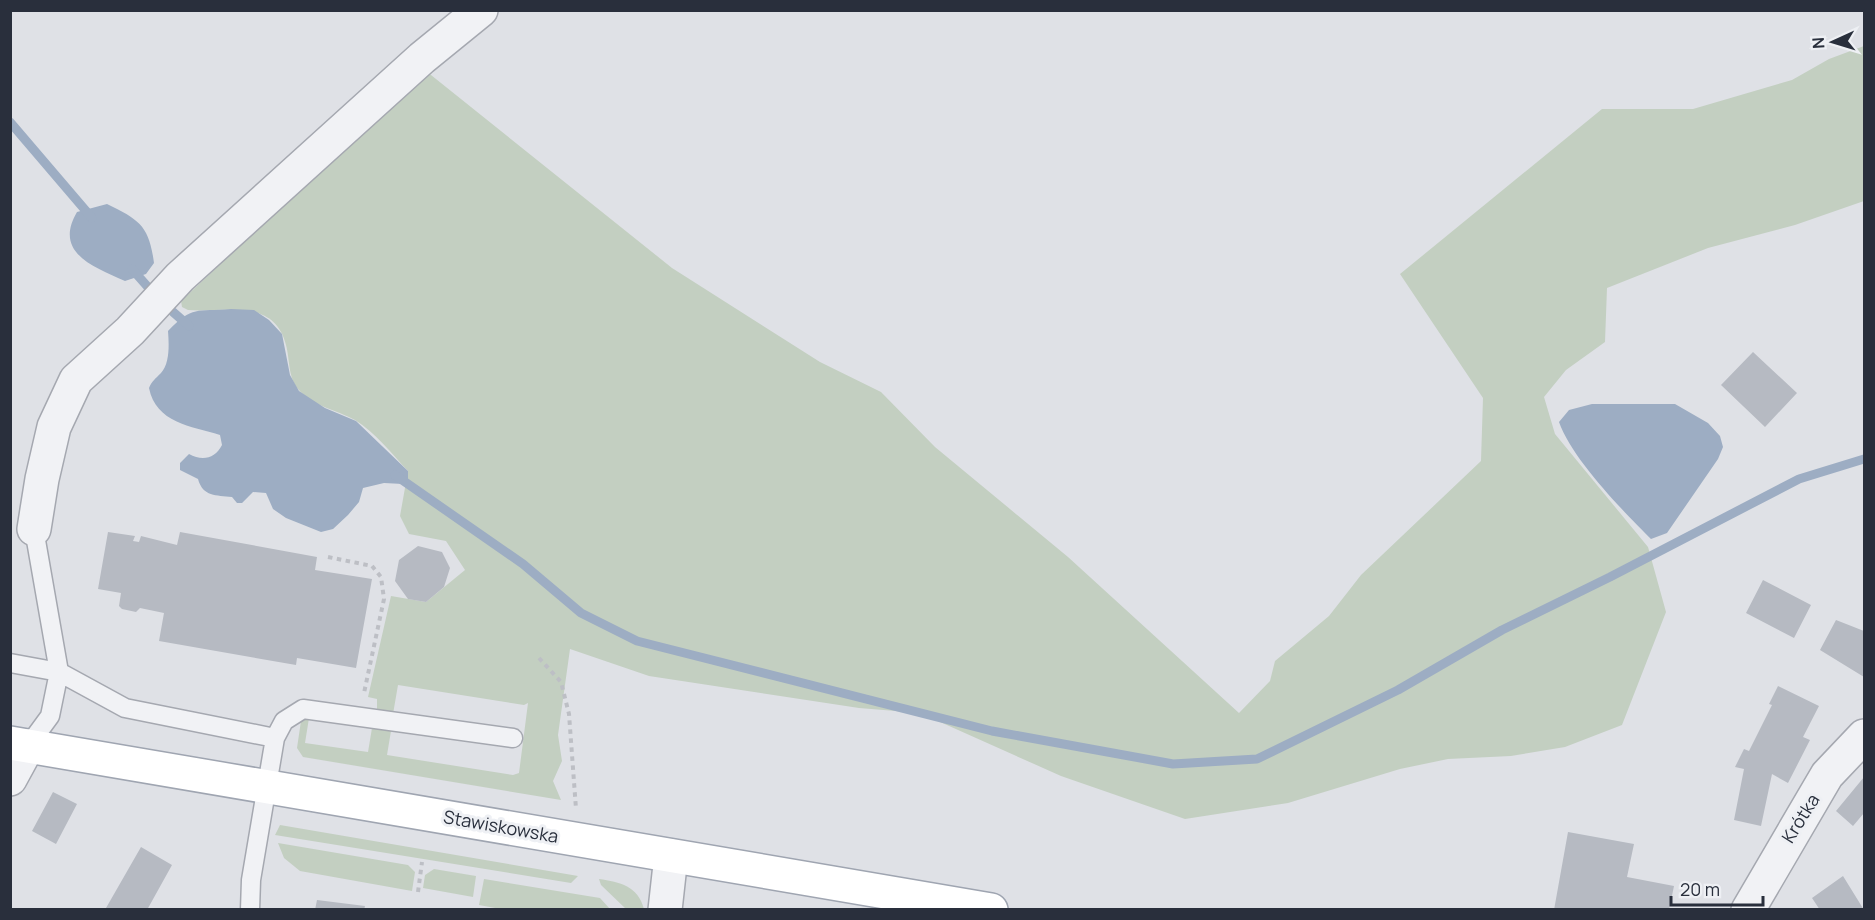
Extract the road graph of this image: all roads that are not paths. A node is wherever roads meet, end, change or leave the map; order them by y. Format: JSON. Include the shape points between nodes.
{"nodes":[{"id":1,"x":481,"y":10,"type":"edge"},
{"id":2,"x":34,"y":529,"type":"joint"},
{"id":3,"x":10,"y":663,"type":"edge"},
{"id":4,"x":59,"y":672,"type":"junction"},
{"id":5,"x":1864,"y":736,"type":"edge"},
{"id":6,"x":275,"y":738,"type":"junction"},
{"id":7,"x":513,"y":738,"type":"dead end"},
{"id":8,"x":20,"y":744,"type":"edge"},
{"id":9,"x":10,"y":779,"type":"edge"},
{"id":10,"x":268,"y":786,"type":"junction"},
{"id":11,"x":671,"y":856,"type":"junction"},
{"id":12,"x":250,"y":909,"type":"edge"},
{"id":13,"x":665,"y":909,"type":"edge"},
{"id":14,"x":991,"y":909,"type":"edge"},
{"id":15,"x":1748,"y":909,"type":"edge"}],
"edges":[{"from":1,"to":2,"type":"street","via":[[422,58],[180,277],[130,331],[76,380],[54,427]]},
{"from":2,"to":4,"type":"lane"},
{"from":3,"to":4,"type":"lane"},
{"from":4,"to":6,"type":"lane","via":[[125,708]]},
{"from":4,"to":8,"type":"lane","via":[[50,716]]},
{"from":5,"to":15,"type":"street","name":"Krótka","via":[[1827,775]]},
{"from":6,"to":7,"type":"lane","via":[[284,721],[303,709]]},
{"from":6,"to":10,"type":"lane"},
{"from":8,"to":9,"type":"street"},
{"from":8,"to":10,"type":"main road","name":"Stawiskowska"},
{"from":10,"to":11,"type":"main road","name":"Stawiskowska"},
{"from":10,"to":12,"type":"lane","via":[[251,880]]},
{"from":11,"to":13,"type":"street"},
{"from":11,"to":14,"type":"main road","name":"Stawiskowska"}]}
